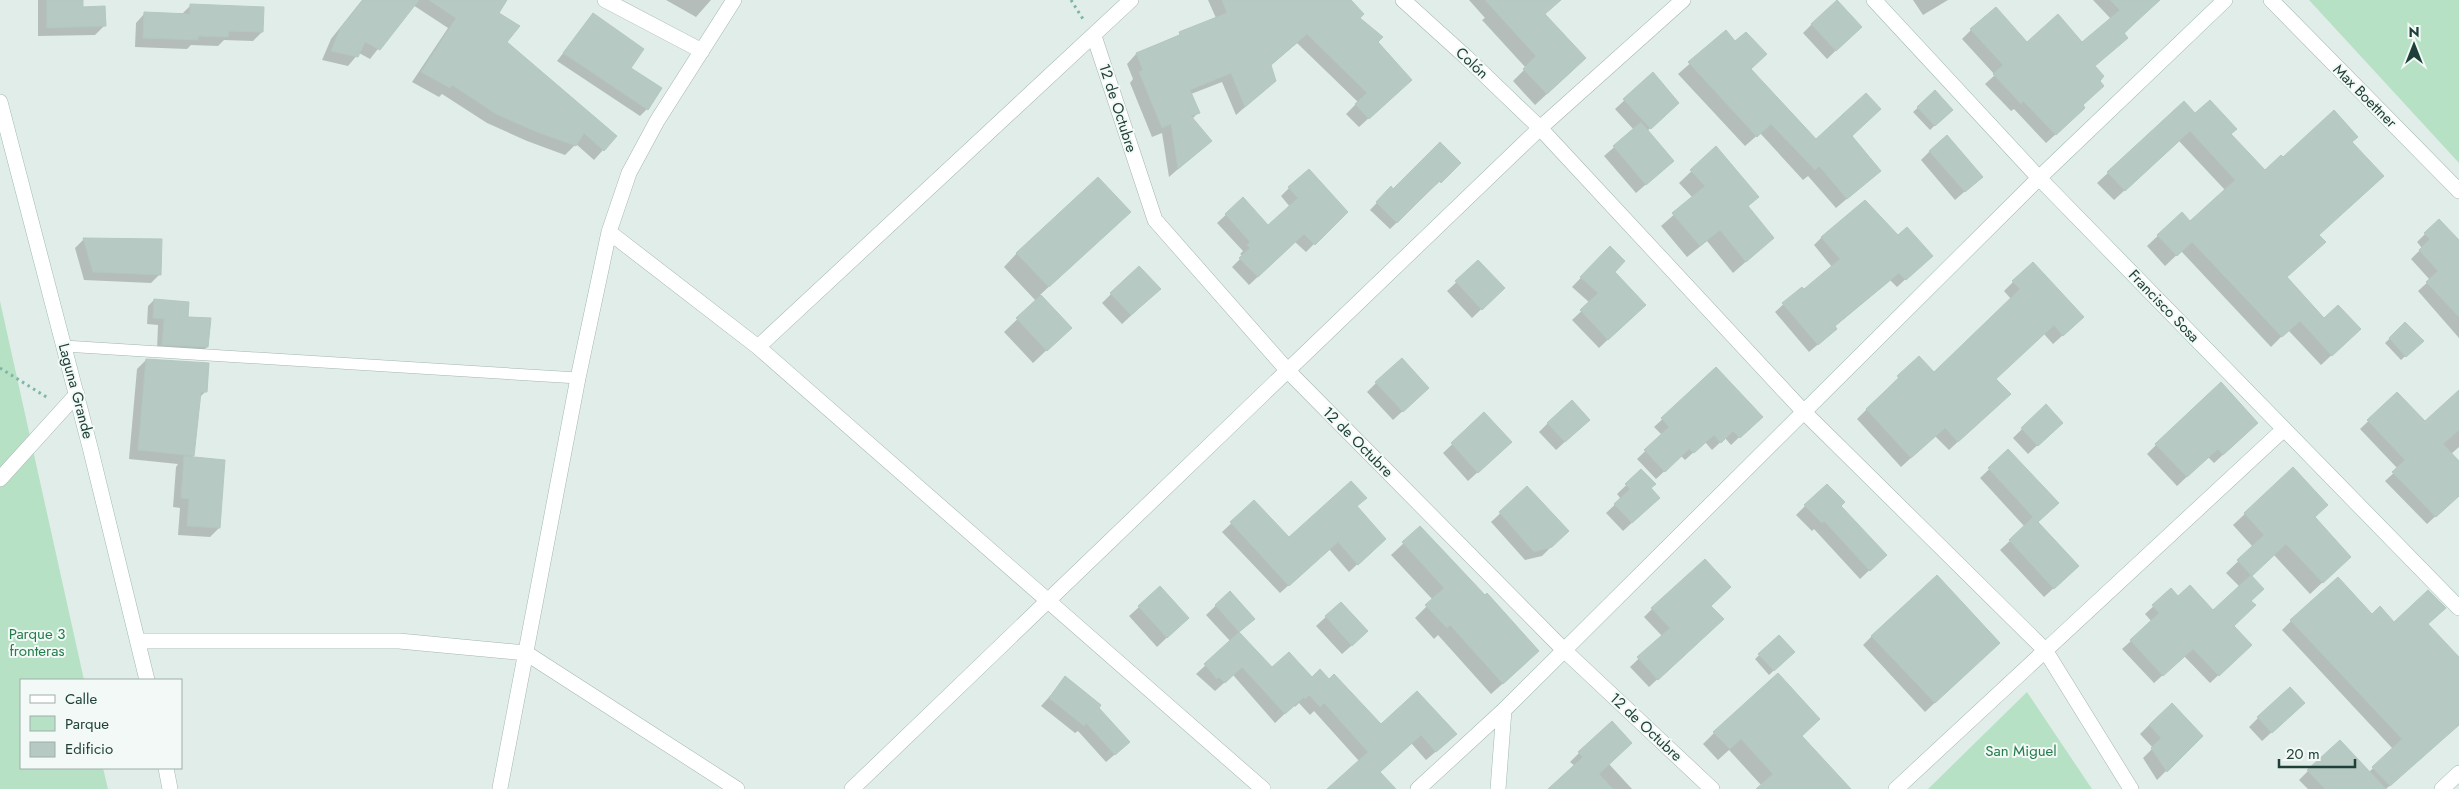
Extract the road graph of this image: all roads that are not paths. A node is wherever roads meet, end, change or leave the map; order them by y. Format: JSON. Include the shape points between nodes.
{"nodes":[{"id":1,"x":605,"y":0,"type":"edge"},
{"id":2,"x":734,"y":0,"type":"edge"},
{"id":3,"x":1131,"y":0,"type":"edge"},
{"id":4,"x":1402,"y":0,"type":"edge"},
{"id":5,"x":1683,"y":0,"type":"edge"},
{"id":6,"x":1874,"y":0,"type":"edge"},
{"id":7,"x":2225,"y":0,"type":"edge"},
{"id":8,"x":2271,"y":0,"type":"edge"},
{"id":9,"x":1094,"y":36,"type":"junction"},
{"id":10,"x":702,"y":50,"type":"junction"},
{"id":11,"x":0,"y":102,"type":"edge"},
{"id":12,"x":1540,"y":128,"type":"junction"},
{"id":13,"x":2039,"y":178,"type":"junction"},
{"id":14,"x":2459,"y":191,"type":"edge"},
{"id":15,"x":609,"y":232,"type":"junction"},
{"id":16,"x":64,"y":346,"type":"junction"},
{"id":17,"x":758,"y":348,"type":"junction"},
{"id":18,"x":1288,"y":371,"type":"junction"},
{"id":19,"x":578,"y":378,"type":"junction"},
{"id":20,"x":77,"y":394,"type":"junction"},
{"id":21,"x":1804,"y":412,"type":"junction"},
{"id":22,"x":2284,"y":429,"type":"junction"},
{"id":23,"x":0,"y":479,"type":"edge"},
{"id":24,"x":1047,"y":602,"type":"junction"},
{"id":25,"x":2459,"y":608,"type":"edge"},
{"id":26,"x":139,"y":641,"type":"junction"},
{"id":27,"x":1564,"y":650,"type":"junction"},
{"id":28,"x":2045,"y":650,"type":"junction"},
{"id":29,"x":526,"y":653,"type":"junction"},
{"id":30,"x":147,"y":679,"type":"edge"},
{"id":31,"x":1504,"y":710,"type":"junction"},
{"id":32,"x":166,"y":769,"type":"edge"},
{"id":33,"x":2459,"y":773,"type":"edge"},
{"id":34,"x":500,"y":788,"type":"edge"},
{"id":35,"x":170,"y":789,"type":"edge"},
{"id":36,"x":737,"y":789,"type":"edge"},
{"id":37,"x":852,"y":789,"type":"edge"},
{"id":38,"x":1263,"y":789,"type":"edge"},
{"id":39,"x":1418,"y":789,"type":"edge"},
{"id":40,"x":1498,"y":789,"type":"edge"},
{"id":41,"x":1712,"y":789,"type":"edge"},
{"id":42,"x":1896,"y":789,"type":"edge"},
{"id":43,"x":2130,"y":789,"type":"edge"},
{"id":44,"x":2442,"y":789,"type":"edge"}],
"edges":[{"from":1,"to":10,"type":"street"},
{"from":2,"to":10,"type":"street"},
{"from":3,"to":9,"type":"street"},
{"from":4,"to":12,"type":"street","name":"Colón"},
{"from":5,"to":12,"type":"street"},
{"from":6,"to":13,"type":"street","name":"Francisco Sosa"},
{"from":7,"to":13,"type":"street"},
{"from":8,"to":14,"type":"street","name":"Max Boettner"},
{"from":9,"to":17,"type":"street"},
{"from":9,"to":18,"type":"street","name":"12 de Octubre","via":[[1155,220]]},
{"from":10,"to":15,"type":"street","via":[[630,173]]},
{"from":11,"to":16,"type":"street","name":"Laguna Grande"},
{"from":12,"to":18,"type":"street"},
{"from":12,"to":21,"type":"street","name":"Colón"},
{"from":13,"to":21,"type":"street"},
{"from":13,"to":22,"type":"street","name":"Francisco Sosa"},
{"from":15,"to":17,"type":"street"},
{"from":15,"to":19,"type":"street"},
{"from":16,"to":19,"type":"lane"},
{"from":16,"to":20,"type":"street","name":"Laguna Grande"},
{"from":17,"to":24,"type":"street"},
{"from":18,"to":24,"type":"street"},
{"from":18,"to":27,"type":"street","name":"12 de Octubre"},
{"from":19,"to":29,"type":"street"},
{"from":20,"to":23,"type":"street"},
{"from":20,"to":26,"type":"street","name":"Laguna Grande"},
{"from":21,"to":27,"type":"street"},
{"from":21,"to":28,"type":"street","name":"Colón"},
{"from":22,"to":25,"type":"street","name":"Francisco Sosa"},
{"from":22,"to":28,"type":"street"},
{"from":24,"to":37,"type":"street"},
{"from":24,"to":38,"type":"street"},
{"from":26,"to":29,"type":"street","via":[[399,641]]},
{"from":26,"to":30,"type":"street","name":"Laguna Grande"},
{"from":27,"to":31,"type":"street"},
{"from":27,"to":41,"type":"street","name":"12 de Octubre"},
{"from":28,"to":42,"type":"street"},
{"from":28,"to":43,"type":"street","name":"Colón"},
{"from":29,"to":34,"type":"street"},
{"from":29,"to":36,"type":"street"},
{"from":31,"to":39,"type":"street"},
{"from":31,"to":40,"type":"street"},
{"from":32,"to":35,"type":"street"},
{"from":33,"to":44,"type":"street"}]}
